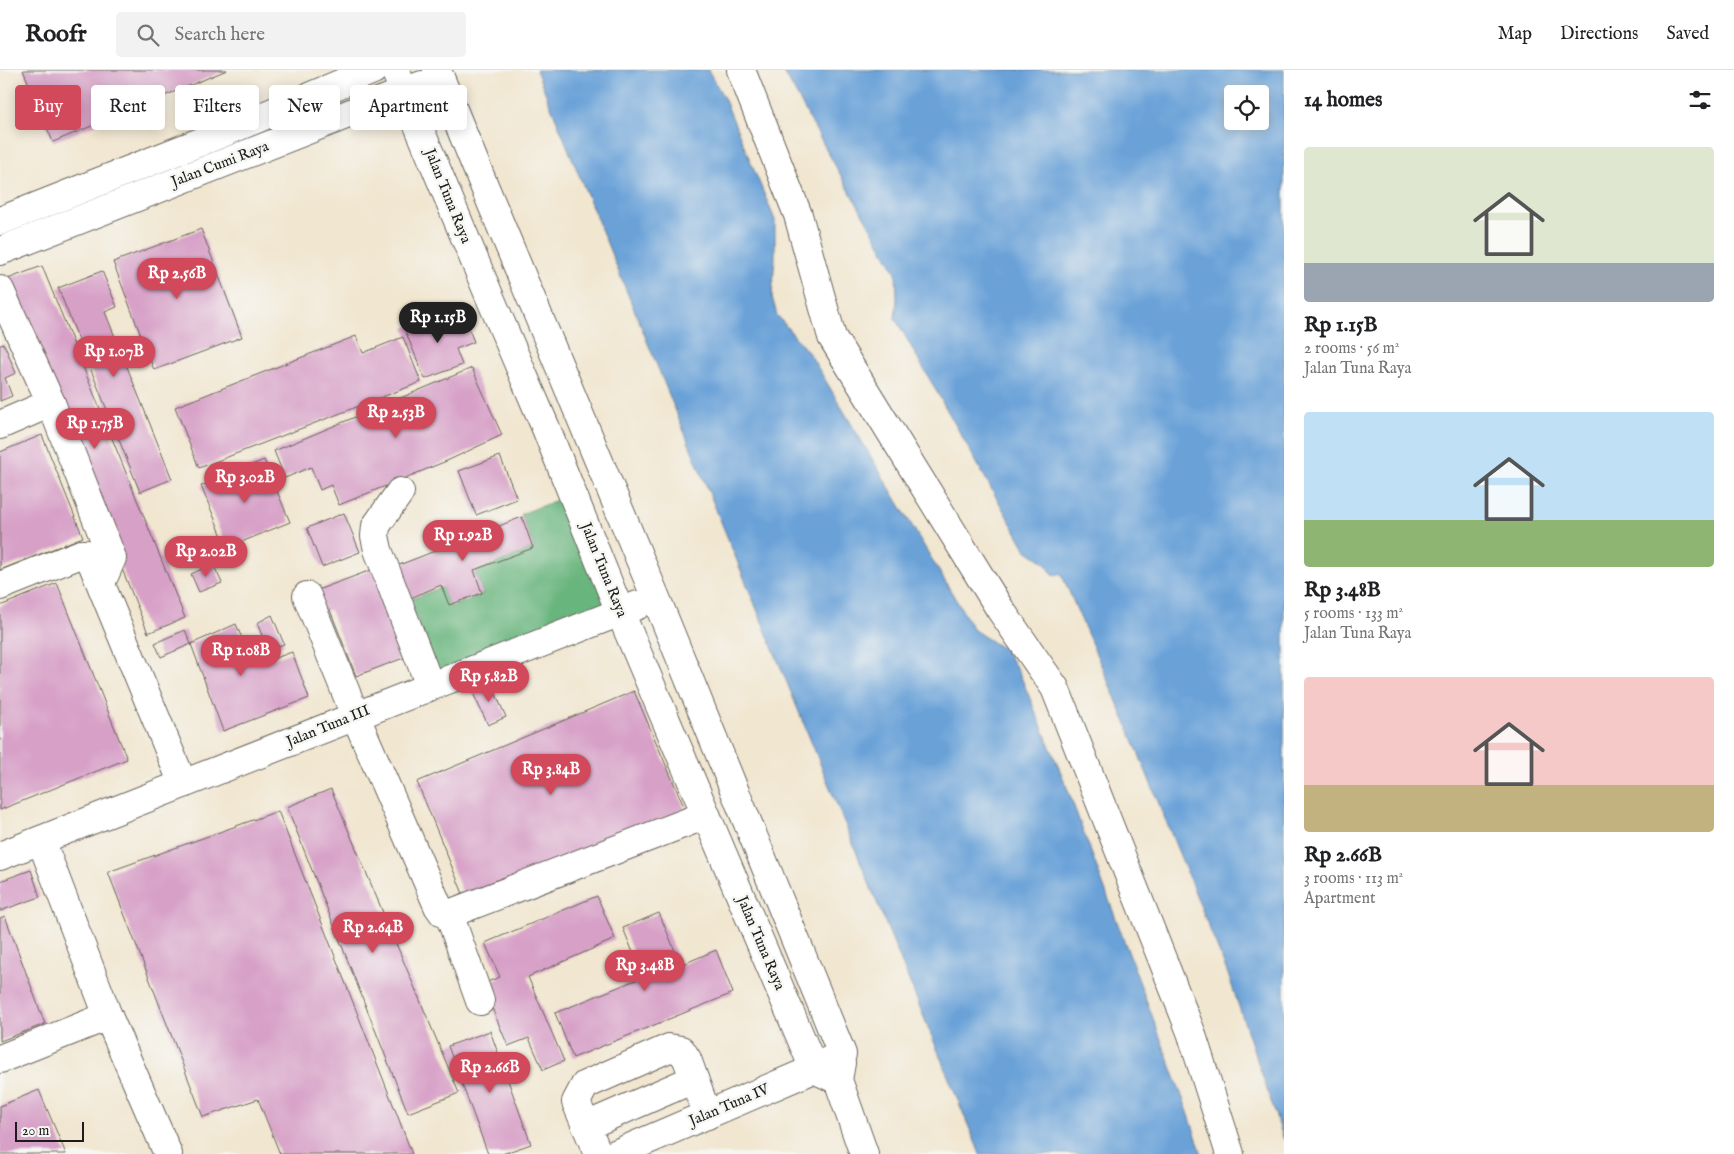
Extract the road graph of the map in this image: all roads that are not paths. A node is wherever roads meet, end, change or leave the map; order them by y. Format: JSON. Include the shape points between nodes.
{"nodes":[{"id":1,"x":373,"y":70,"type":"edge"},
{"id":2,"x":741,"y":70,"type":"edge"},
{"id":3,"x":439,"y":74,"type":"edge"},
{"id":4,"x":400,"y":81,"type":"edge"},
{"id":5,"x":259,"y":117,"type":"edge"},
{"id":6,"x":259,"y":123,"type":"edge"},
{"id":7,"x":224,"y":130,"type":"edge"},
{"id":8,"x":268,"y":145,"type":"junction"},
{"id":9,"x":2,"y":212,"type":"edge"},
{"id":10,"x":9,"y":247,"type":"edge"},
{"id":11,"x":524,"y":280,"type":"junction"},
{"id":12,"x":1,"y":294,"type":"edge"},
{"id":13,"x":489,"y":295,"type":"junction"},
{"id":14,"x":51,"y":403,"type":"junction"},
{"id":15,"x":0,"y":425,"type":"edge"},
{"id":16,"x":400,"y":492,"type":"dead end"},
{"id":17,"x":100,"y":584,"type":"junction"},
{"id":18,"x":0,"y":586,"type":"edge"},
{"id":19,"x":307,"y":596,"type":"dead end"},
{"id":20,"x":656,"y":598,"type":"junction"},
{"id":21,"x":620,"y":612,"type":"junction"},
{"id":22,"x":430,"y":686,"type":"junction"},
{"id":23,"x":355,"y":715,"type":"junction"},
{"id":24,"x":183,"y":784,"type":"junction"},
{"id":25,"x":706,"y":815,"type":"junction"},
{"id":26,"x":41,"y":840,"type":"junction"},
{"id":27,"x":0,"y":856,"type":"edge"},
{"id":28,"x":449,"y":914,"type":"junction"},
{"id":29,"x":480,"y":1001,"type":"dead end"},
{"id":30,"x":108,"y":1016,"type":"junction"},
{"id":31,"x":0,"y":1059,"type":"edge"},
{"id":32,"x":831,"y":1067,"type":"junction"},
{"id":33,"x":694,"y":1079,"type":"junction"},
{"id":34,"x":707,"y":1115,"type":"junction"},
{"id":35,"x":586,"y":1126,"type":"junction"},
{"id":36,"x":168,"y":1154,"type":"edge"},
{"id":37,"x":598,"y":1154,"type":"edge"},
{"id":38,"x":615,"y":1154,"type":"edge"},
{"id":39,"x":864,"y":1154,"type":"edge"},
{"id":40,"x":1230,"y":1154,"type":"edge"}],
"edges":[{"from":1,"to":5,"type":"street","name":"Jalan Cumi Raya"},
{"from":2,"to":40,"type":"street","via":[[798,215],[832,337],[1000,609],[1055,688],[1191,1032]]},
{"from":3,"to":4,"type":"street","name":"Jalan Cumi Raya"},
{"from":3,"to":11,"type":"street"},
{"from":4,"to":8,"type":"street","name":"Jalan Cumi Raya"},
{"from":4,"to":13,"type":"street","name":"Jalan Tuna Raya"},
{"from":6,"to":8,"type":"street"},
{"from":7,"to":9,"type":"street","name":"Jalan Cumi Raya"},
{"from":8,"to":10,"type":"street","name":"Jalan Cumi Raya"},
{"from":9,"to":10,"type":"street"},
{"from":11,"to":13,"type":"street"},
{"from":11,"to":20,"type":"street"},
{"from":12,"to":14,"type":"street"},
{"from":13,"to":21,"type":"street","name":"Jalan Tuna Raya"},
{"from":14,"to":15,"type":"street"},
{"from":14,"to":17,"type":"street","via":[[112,558]]},
{"from":16,"to":22,"type":"street","via":[[376,526],[375,536]]},
{"from":17,"to":18,"type":"street","via":[[90,558],[81,554]]},
{"from":17,"to":24,"type":"street"},
{"from":19,"to":23,"type":"street"},
{"from":20,"to":21,"type":"street","name":"Jalan Tuna III"},
{"from":20,"to":32,"type":"street"},
{"from":21,"to":22,"type":"street","name":"Jalan Tuna III"},
{"from":21,"to":25,"type":"street","name":"Jalan Tuna Raya"},
{"from":22,"to":23,"type":"street","name":"Jalan Tuna III"},
{"from":23,"to":24,"type":"street","name":"Jalan Tuna III"},
{"from":23,"to":28,"type":"street","via":[[438,906],[443,913]]},
{"from":24,"to":26,"type":"street","name":"Jalan Tuna III"},
{"from":25,"to":28,"type":"street"},
{"from":25,"to":32,"type":"street","name":"Jalan Tuna Raya"},
{"from":26,"to":27,"type":"street","name":"Jalan Tuna III"},
{"from":26,"to":30,"type":"street"},
{"from":28,"to":29,"type":"street"},
{"from":30,"to":31,"type":"street"},
{"from":30,"to":36,"type":"street"},
{"from":32,"to":34,"type":"street","name":"Jalan Tuna IV"},
{"from":32,"to":39,"type":"street"},
{"from":33,"to":34,"type":"street"},
{"from":33,"to":35,"type":"street"},
{"from":33,"to":35,"type":"street","via":[[681,1050],[669,1048],[585,1085],[576,1102]]},
{"from":34,"to":38,"type":"street","name":"Jalan Tuna IV"},
{"from":35,"to":37,"type":"street"}]}
